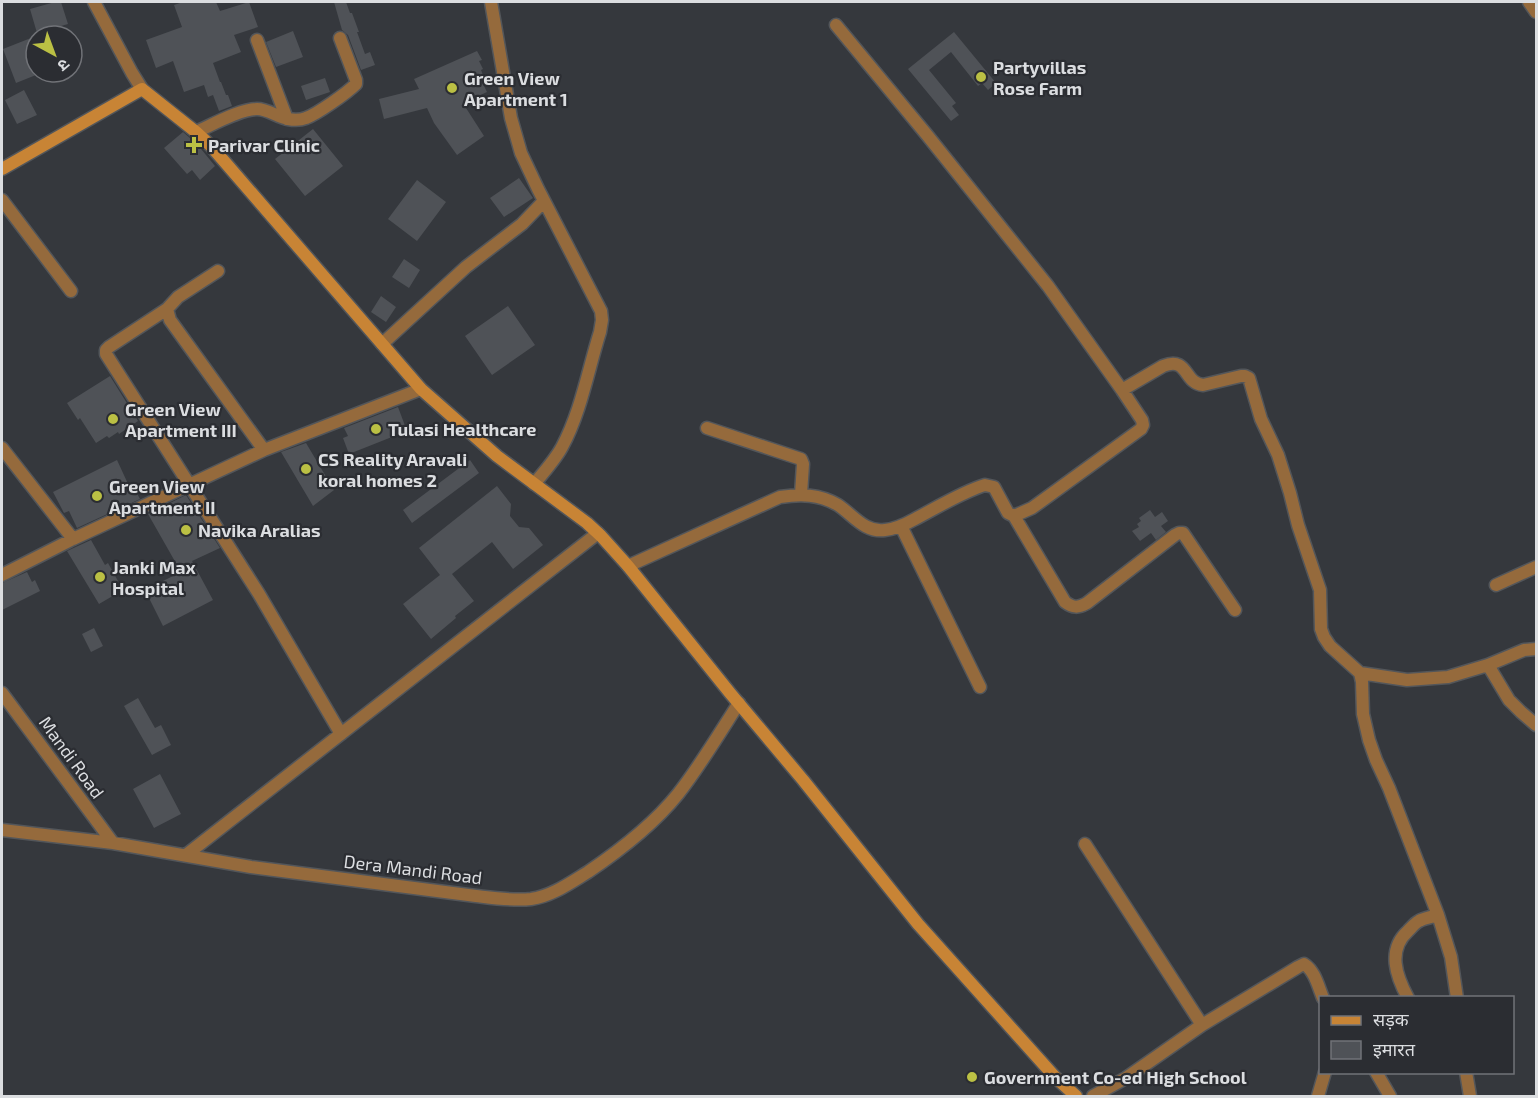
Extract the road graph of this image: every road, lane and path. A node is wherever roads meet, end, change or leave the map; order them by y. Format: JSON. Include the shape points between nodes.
{"nodes":[{"id":1,"x":94,"y":2,"type":"edge"},
{"id":2,"x":491,"y":2,"type":"edge"},
{"id":3,"x":1529,"y":2,"type":"edge"},
{"id":4,"x":1536,"y":12,"type":"edge"},
{"id":5,"x":836,"y":26,"type":"dead end"},
{"id":6,"x":340,"y":38,"type":"dead end"},
{"id":7,"x":257,"y":40,"type":"dead end"},
{"id":8,"x":142,"y":89,"type":"junction"},
{"id":9,"x":287,"y":119,"type":"junction"},
{"id":10,"x":196,"y":132,"type":"junction"},
{"id":11,"x":2,"y":169,"type":"edge"},
{"id":12,"x":2,"y":200,"type":"edge"},
{"id":13,"x":544,"y":201,"type":"junction"},
{"id":14,"x":218,"y":271,"type":"dead end"},
{"id":15,"x":71,"y":291,"type":"dead end"},
{"id":16,"x":167,"y":309,"type":"junction"},
{"id":17,"x":382,"y":344,"type":"junction"},
{"id":18,"x":421,"y":389,"type":"junction"},
{"id":19,"x":1122,"y":390,"type":"junction"},
{"id":20,"x":707,"y":428,"type":"dead end"},
{"id":21,"x":2,"y":448,"type":"edge"},
{"id":22,"x":264,"y":450,"type":"junction"},
{"id":23,"x":189,"y":484,"type":"junction"},
{"id":24,"x":534,"y":484,"type":"junction"},
{"id":25,"x":801,"y":494,"type":"junction"},
{"id":26,"x":1014,"y":516,"type":"junction"},
{"id":27,"x":901,"y":526,"type":"junction"},
{"id":28,"x":598,"y":533,"type":"junction"},
{"id":29,"x":73,"y":539,"type":"junction"},
{"id":30,"x":628,"y":566,"type":"junction"},
{"id":31,"x":1536,"y":567,"type":"edge"},
{"id":32,"x":2,"y":575,"type":"edge"},
{"id":33,"x":1496,"y":585,"type":"dead end"},
{"id":34,"x":1235,"y":610,"type":"dead end"},
{"id":35,"x":1536,"y":649,"type":"edge"},
{"id":36,"x":1488,"y":665,"type":"junction"},
{"id":37,"x":1360,"y":673,"type":"junction"},
{"id":38,"x":980,"y":687,"type":"dead end"},
{"id":39,"x":2,"y":693,"type":"edge"},
{"id":40,"x":739,"y":704,"type":"junction"},
{"id":41,"x":1536,"y":724,"type":"edge"},
{"id":42,"x":341,"y":734,"type":"junction"},
{"id":43,"x":2,"y":830,"type":"edge"},
{"id":44,"x":112,"y":843,"type":"junction"},
{"id":45,"x":1085,"y":844,"type":"dead end"},
{"id":46,"x":186,"y":855,"type":"junction"},
{"id":47,"x":1438,"y":915,"type":"junction"},
{"id":48,"x":1322,"y":996,"type":"edge"},
{"id":49,"x":1407,"y":996,"type":"edge"},
{"id":50,"x":1458,"y":996,"type":"edge"},
{"id":51,"x":1202,"y":1025,"type":"junction"},
{"id":52,"x":1325,"y":1074,"type":"edge"},
{"id":53,"x":1377,"y":1074,"type":"edge"},
{"id":54,"x":1465,"y":1076,"type":"edge"},
{"id":55,"x":1076,"y":1096,"type":"edge"},
{"id":56,"x":1092,"y":1096,"type":"edge"},
{"id":57,"x":1318,"y":1096,"type":"edge"},
{"id":58,"x":1390,"y":1096,"type":"edge"},
{"id":59,"x":1470,"y":1096,"type":"edge"}],
"edges":[{"from":1,"to":8,"type":"street"},
{"from":2,"to":13,"type":"street","via":[[514,128],[521,153]]},
{"from":3,"to":4,"type":"street"},
{"from":5,"to":19,"type":"street","via":[[1041,278]]},
{"from":6,"to":9,"type":"street","via":[[356,84],[307,118]]},
{"from":7,"to":9,"type":"street"},
{"from":8,"to":10,"type":"street"},
{"from":8,"to":11,"type":"street"},
{"from":9,"to":10,"type":"street","via":[[257,109]]},
{"from":10,"to":17,"type":"street"},
{"from":12,"to":15,"type":"street"},
{"from":13,"to":17,"type":"street"},
{"from":13,"to":24,"type":"street","via":[[599,304],[602,320],[572,423],[562,447]]},
{"from":14,"to":16,"type":"street","via":[[178,297]]},
{"from":16,"to":22,"type":"street","via":[[170,320]]},
{"from":16,"to":23,"type":"street","via":[[109,347],[106,354]]},
{"from":17,"to":18,"type":"street"},
{"from":18,"to":22,"type":"street"},
{"from":18,"to":24,"type":"street"},
{"from":19,"to":26,"type":"street","via":[[1142,420],[1141,429],[1032,508]]},
{"from":19,"to":37,"type":"street","via":[[1170,363],[1181,366],[1198,385],[1241,376],[1249,378],[1261,419],[1278,455],[1320,590],[1324,637]]},
{"from":20,"to":25,"type":"street","via":[[801,459]]},
{"from":21,"to":29,"type":"street"},
{"from":22,"to":23,"type":"street"},
{"from":23,"to":29,"type":"street"},
{"from":23,"to":42,"type":"street"},
{"from":24,"to":28,"type":"street"},
{"from":25,"to":27,"type":"street","via":[[837,505],[871,529],[884,531]]},
{"from":25,"to":30,"type":"street","via":[[780,497]]},
{"from":26,"to":27,"type":"street","via":[[1008,513],[994,487],[985,484]]},
{"from":26,"to":34,"type":"street","via":[[1071,606],[1087,603],[1175,535],[1183,533]]},
{"from":27,"to":38,"type":"street"},
{"from":28,"to":30,"type":"street"},
{"from":28,"to":42,"type":"street"},
{"from":29,"to":32,"type":"street"},
{"from":30,"to":40,"type":"street"},
{"from":31,"to":33,"type":"street"},
{"from":35,"to":36,"type":"street"},
{"from":36,"to":37,"type":"street","via":[[1448,677],[1407,680]]},
{"from":36,"to":41,"type":"street","via":[[1509,700]]},
{"from":37,"to":47,"type":"street","via":[[1369,740]]},
{"from":39,"to":44,"type":"street","name":"Mandi Road"},
{"from":40,"to":46,"type":"street","name":"Dera Mandi Road","via":[[676,796],[653,820],[612,856],[548,895],[502,899]]},
{"from":40,"to":55,"type":"street","via":[[918,924]]},
{"from":42,"to":46,"type":"street"},
{"from":43,"to":44,"type":"street","name":"Dera Mandi Road"},
{"from":44,"to":46,"type":"street","name":"Dera Mandi Road"},
{"from":45,"to":51,"type":"street"},
{"from":47,"to":49,"type":"street","via":[[1419,921],[1396,947],[1399,980]]},
{"from":47,"to":50,"type":"street"},
{"from":48,"to":51,"type":"street","via":[[1312,972],[1304,964]]},
{"from":51,"to":56,"type":"street","via":[[1126,1078]]},
{"from":52,"to":57,"type":"street"},
{"from":53,"to":58,"type":"street"},
{"from":54,"to":59,"type":"street"}]}
